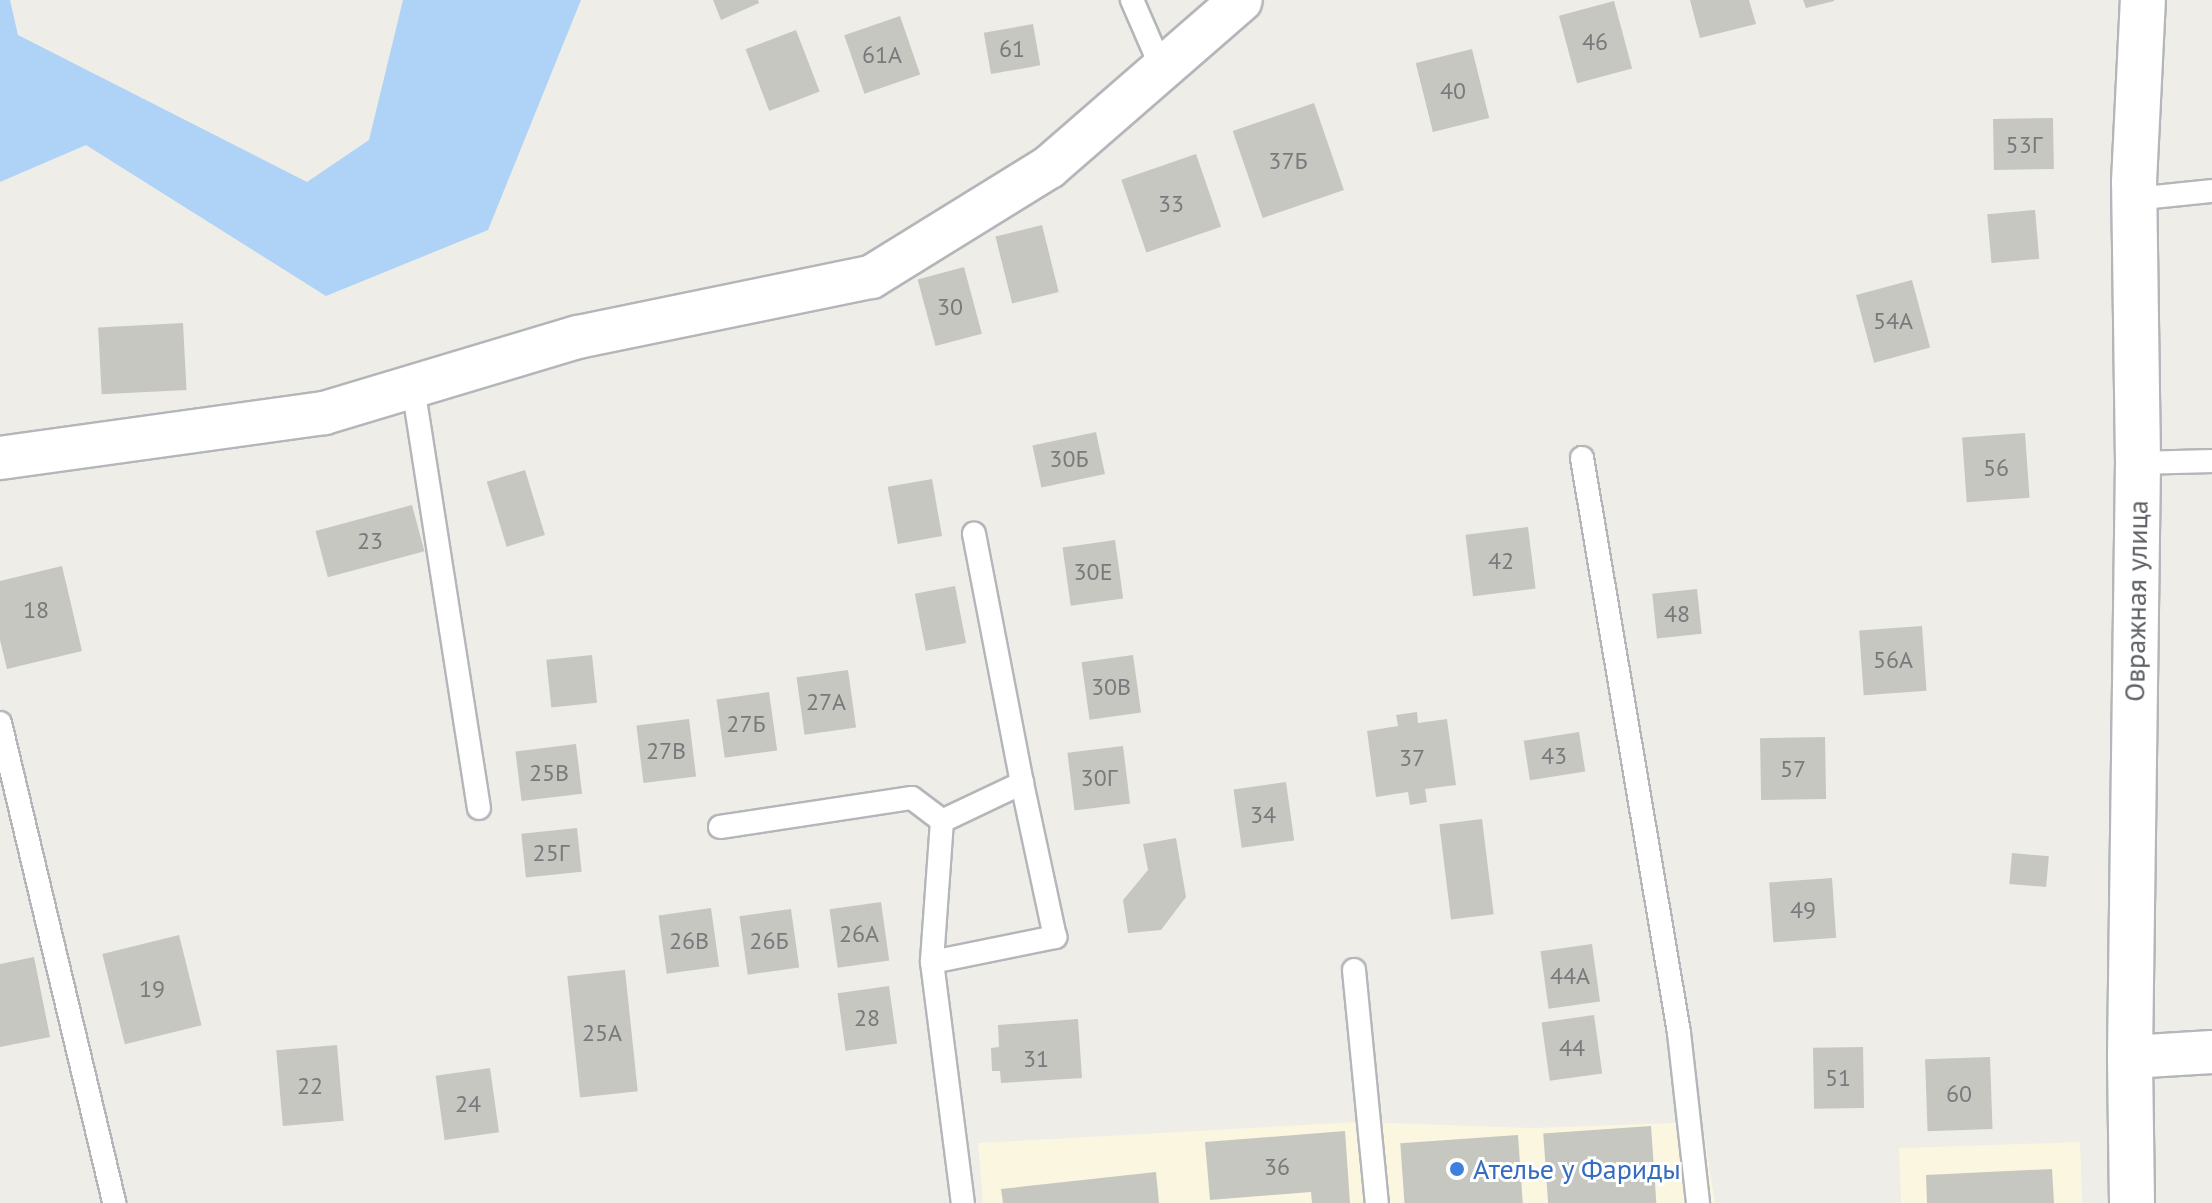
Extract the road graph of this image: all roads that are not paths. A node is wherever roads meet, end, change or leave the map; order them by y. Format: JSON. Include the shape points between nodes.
{"nodes":[{"id":1,"x":1132,"y":0,"type":"edge"},
{"id":2,"x":1241,"y":0,"type":"edge"},
{"id":3,"x":2143,"y":0,"type":"edge"},
{"id":4,"x":1162,"y":69,"type":"junction"},
{"id":5,"x":2212,"y":191,"type":"edge"},
{"id":6,"x":2134,"y":199,"type":"junction"},
{"id":7,"x":413,"y":387,"type":"junction"},
{"id":8,"x":0,"y":458,"type":"edge"},
{"id":9,"x":1582,"y":458,"type":"dead end"},
{"id":10,"x":2212,"y":461,"type":"edge"},
{"id":11,"x":2138,"y":463,"type":"junction"},
{"id":12,"x":974,"y":534,"type":"dead end"},
{"id":13,"x":0,"y":723,"type":"edge"},
{"id":14,"x":1022,"y":783,"type":"junction"},
{"id":15,"x":479,"y":808,"type":"dead end"},
{"id":16,"x":942,"y":821,"type":"junction"},
{"id":17,"x":720,"y":827,"type":"dead end"},
{"id":18,"x":932,"y":962,"type":"junction"},
{"id":19,"x":1354,"y":970,"type":"dead end"},
{"id":20,"x":2212,"y":1052,"type":"edge"},
{"id":21,"x":2130,"y":1057,"type":"junction"},
{"id":22,"x":114,"y":1203,"type":"edge"},
{"id":23,"x":963,"y":1203,"type":"edge"},
{"id":24,"x":1377,"y":1203,"type":"edge"},
{"id":25,"x":1698,"y":1203,"type":"edge"},
{"id":26,"x":2132,"y":1203,"type":"edge"}],
"edges":[{"from":1,"to":4,"type":"lane"},
{"from":2,"to":4,"type":"street"},
{"from":3,"to":6,"type":"street","name":"Овражная улица"},
{"from":4,"to":7,"type":"street","via":[[1049,167],[871,277],[578,337]]},
{"from":5,"to":6,"type":"lane"},
{"from":6,"to":11,"type":"street","name":"Овражная улица"},
{"from":7,"to":8,"type":"street","via":[[324,413]]},
{"from":7,"to":15,"type":"lane"},
{"from":9,"to":25,"type":"lane","via":[[1679,1033]]},
{"from":10,"to":11,"type":"lane"},
{"from":11,"to":21,"type":"street","name":"Овражная улица"},
{"from":12,"to":14,"type":"lane"},
{"from":13,"to":22,"type":"lane"},
{"from":14,"to":16,"type":"lane"},
{"from":14,"to":18,"type":"lane","via":[[1055,937]]},
{"from":16,"to":17,"type":"lane","via":[[912,798]]},
{"from":16,"to":18,"type":"lane"},
{"from":18,"to":23,"type":"lane"},
{"from":19,"to":24,"type":"lane"},
{"from":20,"to":21,"type":"street"},
{"from":21,"to":26,"type":"street","name":"Овражная улица"}]}
